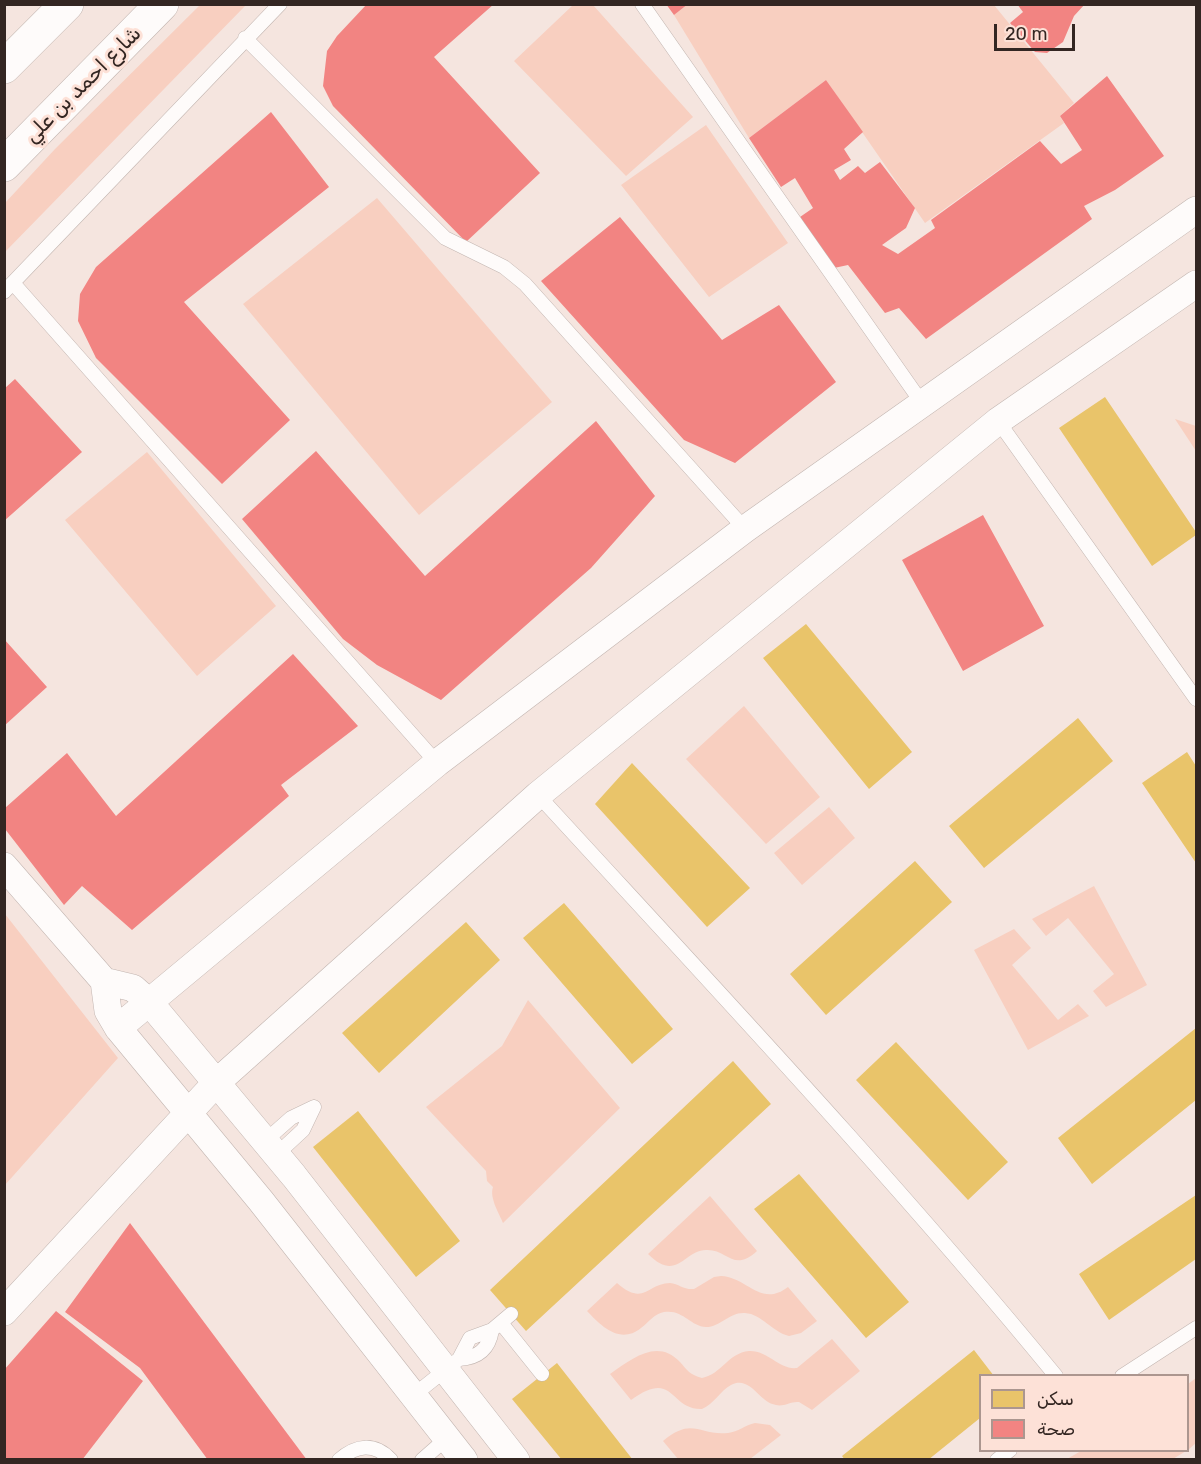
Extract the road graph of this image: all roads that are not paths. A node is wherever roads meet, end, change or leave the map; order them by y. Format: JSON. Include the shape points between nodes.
{"nodes":[{"id":1,"x":67,"y":4,"type":"edge"},
{"id":2,"x":162,"y":4,"type":"edge"},
{"id":3,"x":280,"y":4,"type":"edge"},
{"id":4,"x":642,"y":4,"type":"edge"},
{"id":5,"x":245,"y":38,"type":"junction"},
{"id":6,"x":4,"y":67,"type":"edge"},
{"id":7,"x":4,"y":165,"type":"edge"},
{"id":8,"x":1197,"y":210,"type":"edge"},
{"id":9,"x":1197,"y":284,"type":"edge"},
{"id":10,"x":9,"y":287,"type":"edge"},
{"id":11,"x":921,"y":404,"type":"junction"},
{"id":12,"x":998,"y":421,"type":"junction"},
{"id":13,"x":745,"y":529,"type":"junction"},
{"id":14,"x":1197,"y":699,"type":"edge"},
{"id":15,"x":437,"y":763,"type":"junction"},
{"id":16,"x":538,"y":795,"type":"junction"},
{"id":17,"x":4,"y":866,"type":"edge"},
{"id":18,"x":104,"y":981,"type":"junction"},
{"id":19,"x":150,"y":1003,"type":"junction"},
{"id":20,"x":118,"y":1028,"type":"junction"},
{"id":21,"x":216,"y":1083,"type":"junction"},
{"id":22,"x":188,"y":1112,"type":"junction"},
{"id":23,"x":4,"y":1312,"type":"edge"},
{"id":24,"x":1197,"y":1328,"type":"edge"},
{"id":25,"x":452,"y":1364,"type":"junction"},
{"id":26,"x":542,"y":1374,"type":"dead end"},
{"id":27,"x":1054,"y":1374,"type":"edge"},
{"id":28,"x":1125,"y":1374,"type":"edge"},
{"id":29,"x":414,"y":1395,"type":"junction"},
{"id":30,"x":447,"y":1438,"type":"junction"},
{"id":31,"x":339,"y":1460,"type":"edge"},
{"id":32,"x":391,"y":1460,"type":"edge"},
{"id":33,"x":422,"y":1460,"type":"edge"},
{"id":34,"x":464,"y":1460,"type":"edge"},
{"id":35,"x":516,"y":1460,"type":"edge"}],
"edges":[{"from":1,"to":6,"type":"main road"},
{"from":2,"to":7,"type":"main road","name":"شارع احمد بن علي"},
{"from":3,"to":5,"type":"lane"},
{"from":4,"to":11,"type":"lane"},
{"from":5,"to":10,"type":"lane"},
{"from":5,"to":13,"type":"lane","via":[[440,234],[504,267],[525,284]]},
{"from":8,"to":11,"type":"street"},
{"from":9,"to":12,"type":"street"},
{"from":10,"to":15,"type":"lane"},
{"from":11,"to":13,"type":"street"},
{"from":12,"to":14,"type":"lane"},
{"from":12,"to":16,"type":"street"},
{"from":13,"to":15,"type":"street"},
{"from":15,"to":19,"type":"street"},
{"from":16,"to":21,"type":"street"},
{"from":16,"to":27,"type":"lane","via":[[986,1290]]},
{"from":17,"to":18,"type":"street"},
{"from":18,"to":19,"type":"street","via":[[133,988]]},
{"from":18,"to":20,"type":"street","via":[[108,1011]]},
{"from":19,"to":20,"type":"street"},
{"from":19,"to":21,"type":"street"},
{"from":20,"to":22,"type":"street"},
{"from":21,"to":22,"type":"street"},
{"from":21,"to":25,"type":"street"},
{"from":22,"to":23,"type":"street"},
{"from":22,"to":29,"type":"street"},
{"from":24,"to":28,"type":"lane"},
{"from":25,"to":26,"type":"lane","via":[[470,1338],[501,1323]]},
{"from":25,"to":29,"type":"lane"},
{"from":25,"to":35,"type":"street"},
{"from":29,"to":30,"type":"street"},
{"from":30,"to":33,"type":"lane"},
{"from":30,"to":34,"type":"street"},
{"from":31,"to":32,"type":"lane","via":[[350,1450],[369,1447]]}]}
